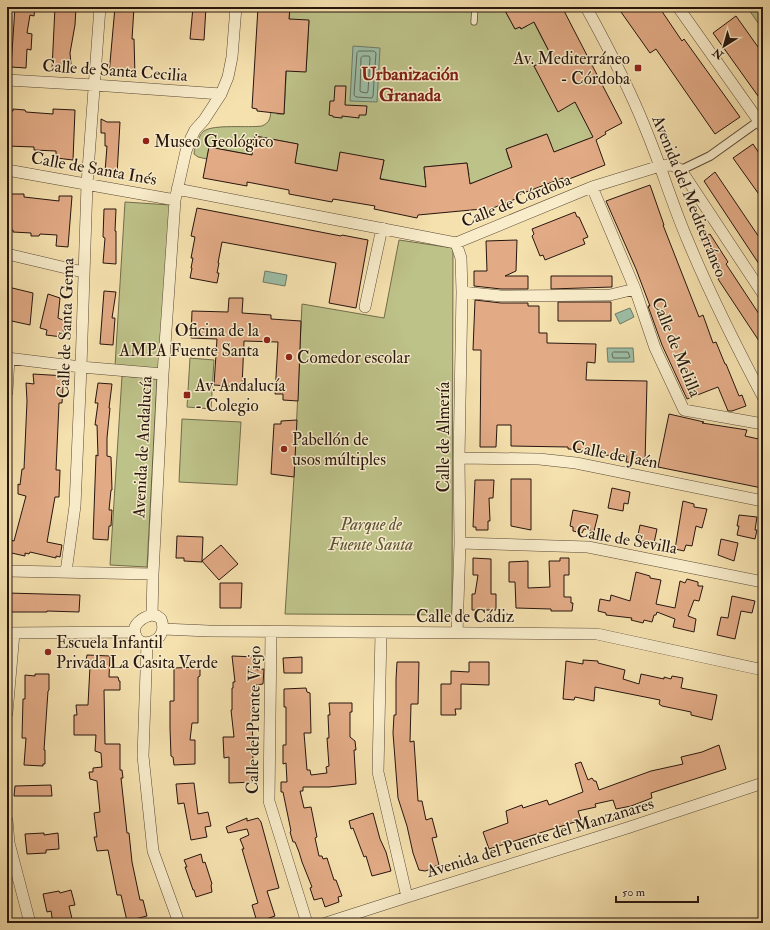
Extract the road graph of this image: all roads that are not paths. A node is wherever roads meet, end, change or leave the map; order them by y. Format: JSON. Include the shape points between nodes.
{"nodes":[{"id":1,"x":100,"y":7,"type":"edge"},
{"id":2,"x":236,"y":7,"type":"edge"},
{"id":3,"x":475,"y":7,"type":"edge"},
{"id":4,"x":586,"y":7,"type":"edge"},
{"id":5,"x":678,"y":7,"type":"edge"},
{"id":6,"x":474,"y":22,"type":"dead end"},
{"id":7,"x":7,"y":80,"type":"edge"},
{"id":8,"x":94,"y":85,"type":"junction"},
{"id":9,"x":221,"y":94,"type":"junction"},
{"id":10,"x":762,"y":122,"type":"edge"},
{"id":11,"x":660,"y":166,"type":"junction"},
{"id":12,"x":7,"y":170,"type":"edge"},
{"id":13,"x":681,"y":170,"type":"junction"},
{"id":14,"x":87,"y":184,"type":"junction"},
{"id":15,"x":592,"y":187,"type":"junction"},
{"id":16,"x":176,"y":195,"type":"junction"},
{"id":17,"x":382,"y":228,"type":"junction"},
{"id":18,"x":456,"y":243,"type":"junction"},
{"id":19,"x":7,"y":254,"type":"edge"},
{"id":20,"x":83,"y":272,"type":"junction"},
{"id":21,"x":635,"y":289,"type":"junction"},
{"id":22,"x":462,"y":292,"type":"junction"},
{"id":23,"x":763,"y":294,"type":"edge"},
{"id":24,"x":365,"y":307,"type":"dead end"},
{"id":25,"x":8,"y":358,"type":"edge"},
{"id":26,"x":81,"y":367,"type":"junction"},
{"id":27,"x":163,"y":374,"type":"junction"},
{"id":28,"x":7,"y":392,"type":"edge"},
{"id":29,"x":763,"y":397,"type":"edge"},
{"id":30,"x":763,"y":424,"type":"edge"},
{"id":31,"x":459,"y":458,"type":"junction"},
{"id":32,"x":763,"y":501,"type":"edge"},
{"id":33,"x":460,"y":543,"type":"junction"},
{"id":34,"x":7,"y":571,"type":"edge"},
{"id":35,"x":66,"y":572,"type":"junction"},
{"id":36,"x":153,"y":574,"type":"junction"},
{"id":37,"x":763,"y":582,"type":"edge"},
{"id":38,"x":152,"y":615,"type":"junction"},
{"id":39,"x":163,"y":629,"type":"junction"},
{"id":40,"x":134,"y":632,"type":"junction"},
{"id":41,"x":271,"y":632,"type":"junction"},
{"id":42,"x":381,"y":632,"type":"junction"},
{"id":43,"x":11,"y":633,"type":"edge"},
{"id":44,"x":456,"y":633,"type":"junction"},
{"id":45,"x":147,"y":643,"type":"junction"},
{"id":46,"x":763,"y":670,"type":"edge"},
{"id":47,"x":7,"y":713,"type":"edge"},
{"id":48,"x":763,"y":783,"type":"edge"},
{"id":49,"x":7,"y":820,"type":"edge"},
{"id":50,"x":406,"y":896,"type":"junction"},
{"id":51,"x":30,"y":923,"type":"edge"},
{"id":52,"x":179,"y":923,"type":"edge"},
{"id":53,"x":307,"y":923,"type":"edge"},
{"id":54,"x":326,"y":923,"type":"edge"}],
"edges":[{"from":1,"to":8,"type":"street","name":"Calle de Santa Gema"},
{"from":2,"to":9,"type":"street","name":"Avenida de Andalucía","via":[[232,57]]},
{"from":3,"to":6,"type":"lane"},
{"from":4,"to":11,"type":"street","name":"Avenida del Mediterráneo","via":[[623,76]]},
{"from":5,"to":10,"type":"street"},
{"from":7,"to":8,"type":"street","name":"Calle de Santa Cecilia"},
{"from":8,"to":9,"type":"street","name":"Calle de Santa Cecilia"},
{"from":8,"to":14,"type":"street","name":"Calle de Santa Gema"},
{"from":9,"to":16,"type":"street","name":"Avenida de Andalucía","via":[[191,138]]},
{"from":10,"to":13,"type":"street","via":[[710,156]]},
{"from":11,"to":13,"type":"street","via":[[672,165]]},
{"from":11,"to":15,"type":"street","name":"Calle de Córdoba"},
{"from":11,"to":29,"type":"street","name":"Avenida del Mediterráneo","via":[[711,294]]},
{"from":12,"to":14,"type":"street","name":"Calle de Santa Inés"},
{"from":13,"to":23,"type":"street"},
{"from":14,"to":16,"type":"street","name":"Calle de Santa Inés"},
{"from":14,"to":20,"type":"street","name":"Calle de Santa Gema"},
{"from":15,"to":18,"type":"street","name":"Calle de Córdoba"},
{"from":15,"to":21,"type":"street","name":"Calle de Melilla"},
{"from":16,"to":17,"type":"street","name":"Calle de Córdoba"},
{"from":16,"to":27,"type":"street","name":"Avenida de Andalucía"},
{"from":17,"to":18,"type":"street","name":"Calle de Córdoba"},
{"from":17,"to":24,"type":"street"},
{"from":18,"to":22,"type":"street","name":"Calle de Almería","via":[[461,258]]},
{"from":19,"to":20,"type":"street"},
{"from":20,"to":26,"type":"street","name":"Calle de Santa Gema"},
{"from":21,"to":22,"type":"street","name":"Calle de Melilla","via":[[610,295],[501,296]]},
{"from":21,"to":30,"type":"street","name":"Calle de Melilla","via":[[655,348],[684,410]]},
{"from":22,"to":31,"type":"street","name":"Calle de Almería"},
{"from":25,"to":26,"type":"street"},
{"from":25,"to":28,"type":"street"},
{"from":26,"to":27,"type":"street"},
{"from":26,"to":35,"type":"street","name":"Calle de Santa Gema","via":[[75,506]]},
{"from":27,"to":36,"type":"street","name":"Avenida de Andalucía"},
{"from":31,"to":32,"type":"street","name":"Calle de Jaén","via":[[539,459],[576,463]]},
{"from":31,"to":33,"type":"street","name":"Calle de Almería"},
{"from":33,"to":37,"type":"street","name":"Calle de Sevilla","via":[[588,547]]},
{"from":33,"to":44,"type":"street","name":"Calle de Almería"},
{"from":34,"to":35,"type":"street"},
{"from":35,"to":36,"type":"street"},
{"from":36,"to":38,"type":"street","name":"Avenida de Andalucía"},
{"from":38,"to":39,"type":"street","via":[[161,619]]},
{"from":38,"to":40,"type":"street","via":[[140,620]]},
{"from":39,"to":41,"type":"street","name":"Calle de Cádiz"},
{"from":39,"to":45,"type":"street","via":[[158,638]]},
{"from":40,"to":43,"type":"street"},
{"from":40,"to":45,"type":"street","via":[[140,642]]},
{"from":41,"to":42,"type":"street","name":"Calle de Cádiz"},
{"from":41,"to":53,"type":"street","name":"Calle del Puente Viejo","via":[[269,801]]},
{"from":42,"to":44,"type":"street","name":"Calle de Cádiz"},
{"from":42,"to":50,"type":"street","via":[[378,772]]},
{"from":43,"to":47,"type":"street"},
{"from":44,"to":46,"type":"street","name":"Calle de Cádiz","via":[[597,634]]},
{"from":45,"to":52,"type":"street","via":[[143,756],[152,843]]},
{"from":48,"to":50,"type":"street","name":"Avenida del Puente del Manzanares"},
{"from":49,"to":51,"type":"street","via":[[9,843]]},
{"from":50,"to":54,"type":"street","name":"Avenida del Puente del Manzanares"}]}
